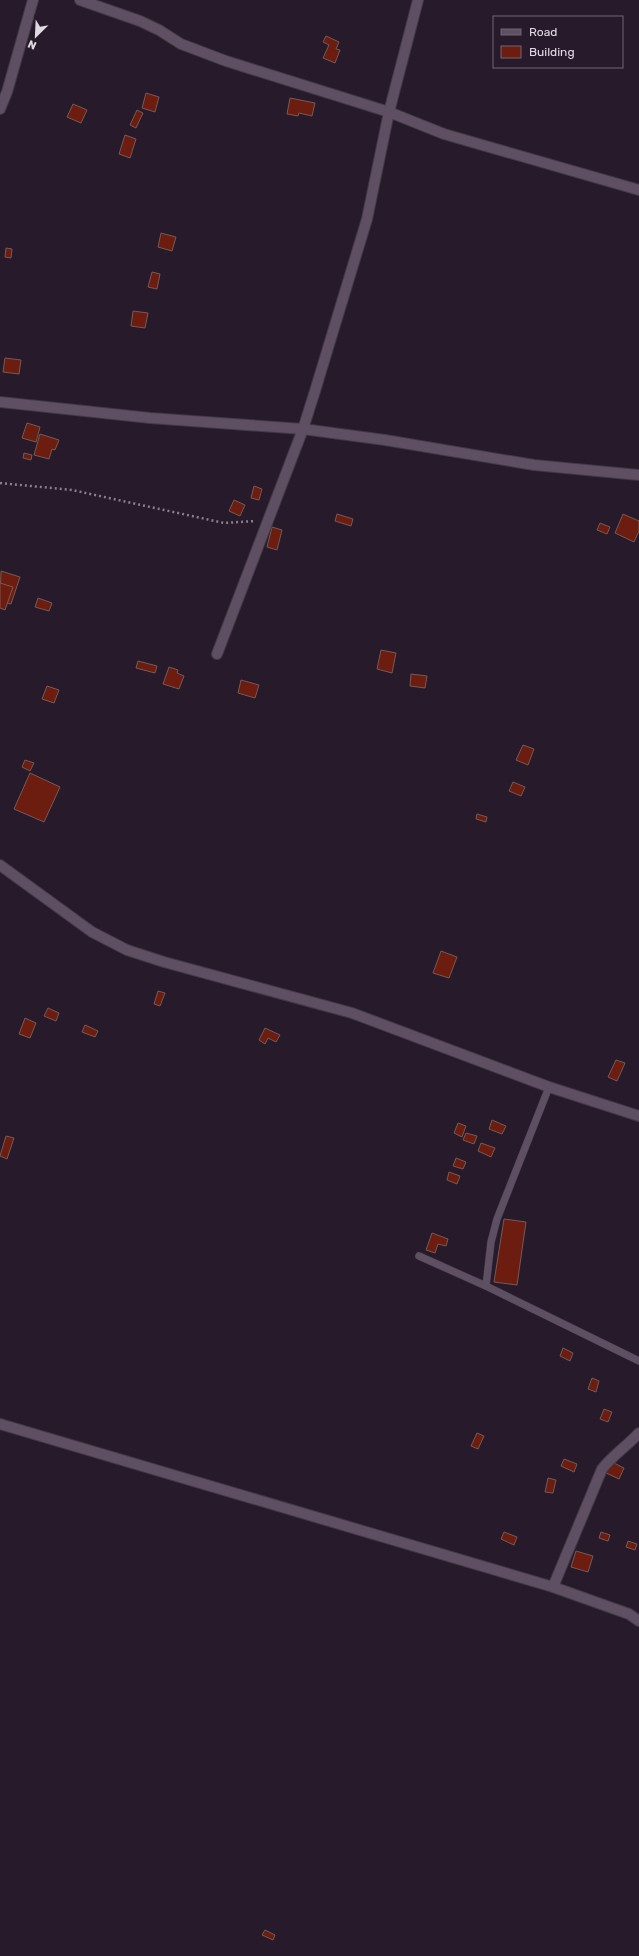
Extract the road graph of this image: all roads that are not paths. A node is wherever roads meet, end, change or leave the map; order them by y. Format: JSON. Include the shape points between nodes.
{"nodes":[{"id":1,"x":33,"y":0,"type":"edge"},
{"id":2,"x":80,"y":0,"type":"edge"},
{"id":3,"x":418,"y":0,"type":"edge"},
{"id":4,"x":0,"y":109,"type":"edge"},
{"id":5,"x":389,"y":112,"type":"junction"},
{"id":6,"x":639,"y":190,"type":"edge"},
{"id":7,"x":0,"y":402,"type":"edge"},
{"id":8,"x":303,"y":430,"type":"junction"},
{"id":9,"x":639,"y":475,"type":"edge"},
{"id":10,"x":217,"y":654,"type":"dead end"},
{"id":11,"x":0,"y":865,"type":"edge"},
{"id":12,"x":549,"y":1087,"type":"junction"},
{"id":13,"x":639,"y":1116,"type":"edge"},
{"id":14,"x":418,"y":1256,"type":"dead end"},
{"id":15,"x":486,"y":1286,"type":"junction"},
{"id":16,"x":639,"y":1361,"type":"edge"},
{"id":17,"x":0,"y":1424,"type":"edge"},
{"id":18,"x":639,"y":1433,"type":"edge"},
{"id":19,"x":554,"y":1587,"type":"junction"},
{"id":20,"x":639,"y":1621,"type":"edge"}],
"edges":[{"from":1,"to":4,"type":"street"},
{"from":2,"to":5,"type":"street","via":[[140,21],[182,44],[226,61]]},
{"from":3,"to":5,"type":"street"},
{"from":5,"to":6,"type":"street","via":[[444,134]]},
{"from":5,"to":8,"type":"street","via":[[367,219]]},
{"from":7,"to":8,"type":"street","via":[[150,418]]},
{"from":8,"to":9,"type":"street","via":[[385,440],[534,465]]},
{"from":8,"to":10,"type":"street"},
{"from":11,"to":12,"type":"street","via":[[92,932],[127,950],[352,1013]]},
{"from":12,"to":13,"type":"street"},
{"from":12,"to":15,"type":"lane","via":[[497,1219],[491,1242]]},
{"from":14,"to":15,"type":"lane"},
{"from":15,"to":16,"type":"lane"},
{"from":17,"to":19,"type":"street"},
{"from":18,"to":19,"type":"street","via":[[602,1468]]},
{"from":19,"to":20,"type":"street","via":[[628,1614]]}]}
